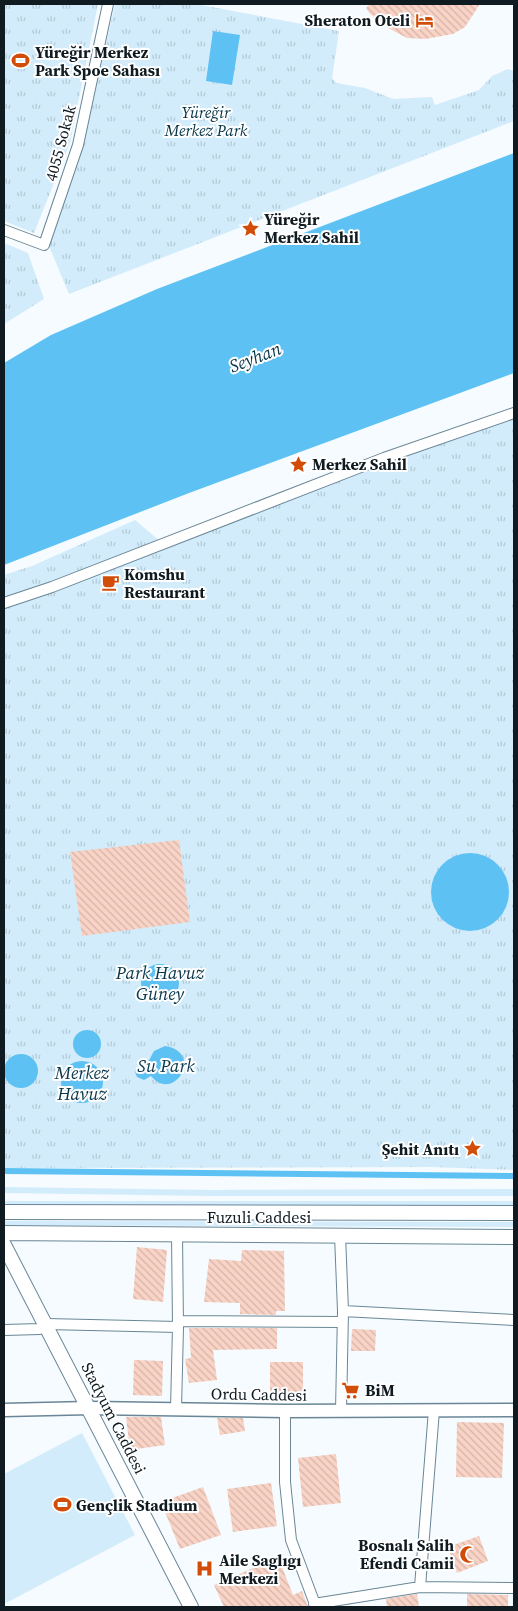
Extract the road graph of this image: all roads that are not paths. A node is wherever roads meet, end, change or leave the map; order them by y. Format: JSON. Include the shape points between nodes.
{"nodes":[{"id":1,"x":108,"y":4,"type":"edge"},
{"id":2,"x":4,"y":230,"type":"edge"},
{"id":3,"x":514,"y":413,"type":"edge"},
{"id":4,"x":4,"y":602,"type":"edge"},
{"id":5,"x":4,"y":1212,"type":"edge"},
{"id":6,"x":514,"y":1214,"type":"edge"},
{"id":7,"x":4,"y":1233,"type":"edge"},
{"id":8,"x":177,"y":1234,"type":"junction"},
{"id":9,"x":340,"y":1235,"type":"junction"},
{"id":10,"x":514,"y":1237,"type":"edge"},
{"id":11,"x":4,"y":1245,"type":"edge"},
{"id":12,"x":343,"y":1311,"type":"junction"},
{"id":13,"x":514,"y":1320,"type":"edge"},
{"id":14,"x":342,"y":1322,"type":"junction"},
{"id":15,"x":46,"y":1324,"type":"junction"},
{"id":16,"x":178,"y":1324,"type":"junction"},
{"id":17,"x":4,"y":1330,"type":"edge"},
{"id":18,"x":90,"y":1408,"type":"junction"},
{"id":19,"x":176,"y":1409,"type":"junction"},
{"id":20,"x":4,"y":1410,"type":"edge"},
{"id":21,"x":434,"y":1410,"type":"junction"},
{"id":22,"x":514,"y":1410,"type":"edge"},
{"id":23,"x":285,"y":1411,"type":"junction"},
{"id":24,"x":341,"y":1411,"type":"junction"},
{"id":25,"x":420,"y":1587,"type":"junction"},
{"id":26,"x":514,"y":1588,"type":"edge"},
{"id":27,"x":315,"y":1606,"type":"edge"},
{"id":28,"x":191,"y":1607,"type":"edge"}],
"edges":[{"from":1,"to":2,"type":"street","name":"4055 Sokak","via":[[78,145],[44,245]]},
{"from":3,"to":4,"type":"street","via":[[384,458],[52,587]]},
{"from":5,"to":6,"type":"main road","name":"Fuzuli Caddesi"},
{"from":7,"to":8,"type":"main road","name":"Fuzuli Caddesi"},
{"from":8,"to":9,"type":"main road","name":"Fuzuli Caddesi"},
{"from":8,"to":16,"type":"street"},
{"from":9,"to":10,"type":"main road","name":"Fuzuli Caddesi"},
{"from":9,"to":12,"type":"street"},
{"from":11,"to":15,"type":"main road","name":"Stadyum Caddesi"},
{"from":12,"to":13,"type":"street"},
{"from":12,"to":14,"type":"street"},
{"from":14,"to":16,"type":"street"},
{"from":14,"to":24,"type":"street"},
{"from":15,"to":16,"type":"street"},
{"from":15,"to":17,"type":"street","via":[[40,1328]]},
{"from":15,"to":18,"type":"main road","name":"Stadyum Caddesi"},
{"from":16,"to":19,"type":"street"},
{"from":18,"to":19,"type":"street","name":"Ordu Caddesi"},
{"from":18,"to":20,"type":"street","name":"Ordu Caddesi"},
{"from":18,"to":28,"type":"main road","name":"Stadyum Caddesi"},
{"from":19,"to":23,"type":"street","name":"Ordu Caddesi"},
{"from":21,"to":22,"type":"street","name":"Ordu Caddesi"},
{"from":21,"to":24,"type":"street","name":"Ordu Caddesi"},
{"from":21,"to":25,"type":"street"},
{"from":23,"to":24,"type":"street","name":"Ordu Caddesi"},
{"from":23,"to":27,"type":"street","via":[[285,1482],[292,1540]]},
{"from":25,"to":26,"type":"street"},
{"from":25,"to":27,"type":"street"}]}
